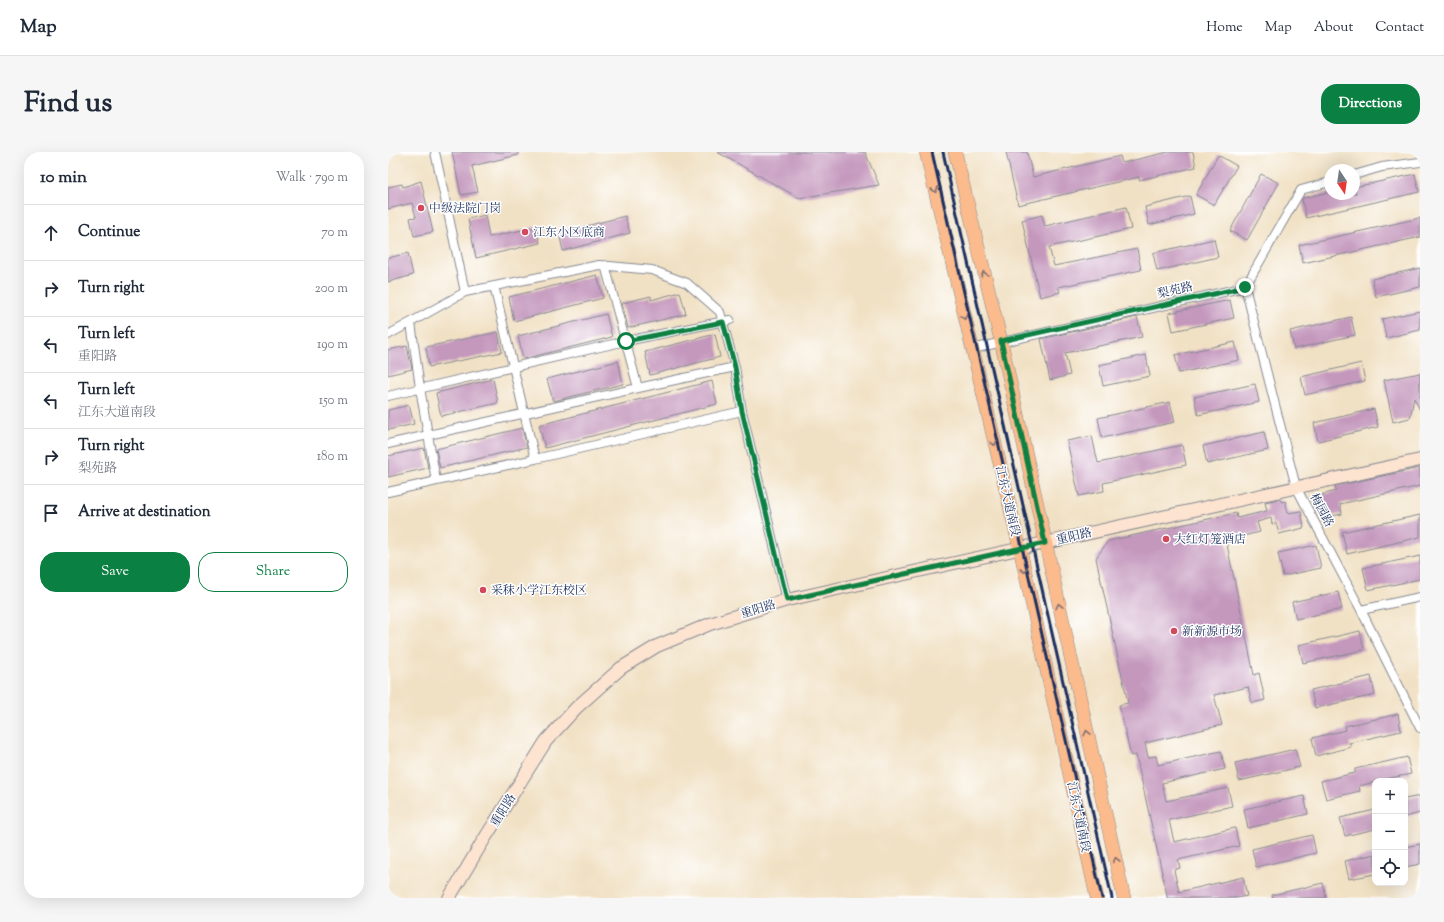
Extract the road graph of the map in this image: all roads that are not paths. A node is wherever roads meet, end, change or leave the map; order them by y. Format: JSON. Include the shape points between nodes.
{"nodes":[{"id":1,"x":435,"y":152,"type":"edge"},
{"id":2,"x":926,"y":152,"type":"edge"},
{"id":3,"x":955,"y":152,"type":"edge"},
{"id":4,"x":1420,"y":162,"type":"edge"},
{"id":5,"x":1360,"y":173,"type":"edge"},
{"id":6,"x":1324,"y":184,"type":"edge"},
{"id":7,"x":605,"y":266,"type":"junction"},
{"id":8,"x":494,"y":286,"type":"junction"},
{"id":9,"x":1245,"y":287,"type":"junction"},
{"id":10,"x":465,"y":292,"type":"junction"},
{"id":11,"x":727,"y":321,"type":"junction"},
{"id":12,"x":411,"y":322,"type":"junction"},
{"id":13,"x":388,"y":335,"type":"edge"},
{"id":14,"x":626,"y":341,"type":"junction"},
{"id":15,"x":1001,"y":341,"type":"junction"},
{"id":16,"x":972,"y":349,"type":"junction"},
{"id":17,"x":514,"y":367,"type":"junction"},
{"id":18,"x":735,"y":367,"type":"junction"},
{"id":19,"x":420,"y":388,"type":"junction"},
{"id":20,"x":638,"y":388,"type":"junction"},
{"id":21,"x":388,"y":396,"type":"edge"},
{"id":22,"x":742,"y":411,"type":"junction"},
{"id":23,"x":525,"y":414,"type":"junction"},
{"id":24,"x":388,"y":444,"type":"edge"},
{"id":25,"x":535,"y":458,"type":"junction"},
{"id":26,"x":1420,"y":460,"type":"edge"},
{"id":27,"x":436,"y":481,"type":"junction"},
{"id":28,"x":1296,"y":487,"type":"junction"},
{"id":29,"x":388,"y":492,"type":"edge"},
{"id":30,"x":1045,"y":543,"type":"junction"},
{"id":31,"x":1020,"y":549,"type":"junction"},
{"id":32,"x":1420,"y":597,"type":"edge"},
{"id":33,"x":787,"y":600,"type":"junction"},
{"id":34,"x":1361,"y":610,"type":"junction"},
{"id":35,"x":1420,"y":728,"type":"edge"},
{"id":36,"x":449,"y":898,"type":"edge"},
{"id":37,"x":1097,"y":898,"type":"edge"},
{"id":38,"x":1124,"y":898,"type":"edge"}],
"edges":[{"from":1,"to":10,"type":"street"},
{"from":2,"to":16,"type":"main road","name":"江东大道南段","one_way":true},
{"from":15,"to":3,"type":"main road","one_way":true},
{"from":4,"to":5,"type":"street","via":[[1382,167]]},
{"from":6,"to":9,"type":"street","via":[[1301,190]]},
{"from":7,"to":8,"type":"street","via":[[599,265]]},
{"from":7,"to":11,"type":"street","via":[[652,270],[687,283]]},
{"from":7,"to":14,"type":"street"},
{"from":8,"to":10,"type":"street"},
{"from":8,"to":17,"type":"street"},
{"from":9,"to":15,"type":"street","name":"梨苑路"},
{"from":9,"to":28,"type":"street","name":"梅园路"},
{"from":10,"to":12,"type":"street"},
{"from":11,"to":14,"type":"street"},
{"from":11,"to":18,"type":"street"},
{"from":12,"to":13,"type":"street"},
{"from":12,"to":19,"type":"street"},
{"from":14,"to":17,"type":"street"},
{"from":14,"to":20,"type":"street"},
{"from":15,"to":16,"type":"street","name":"梨苑路"},
{"from":15,"to":30,"type":"main road"},
{"from":16,"to":31,"type":"main road","name":"江东大道南段","one_way":true},
{"from":17,"to":19,"type":"street"},
{"from":17,"to":23,"type":"street"},
{"from":18,"to":20,"type":"street"},
{"from":18,"to":22,"type":"street"},
{"from":19,"to":21,"type":"street"},
{"from":19,"to":27,"type":"street"},
{"from":20,"to":23,"type":"street"},
{"from":22,"to":25,"type":"street"},
{"from":22,"to":33,"type":"street"},
{"from":23,"to":24,"type":"street"},
{"from":23,"to":25,"type":"street"},
{"from":25,"to":27,"type":"street"},
{"from":26,"to":28,"type":"street","name":"重阳路"},
{"from":27,"to":29,"type":"street"},
{"from":28,"to":30,"type":"street","name":"重阳路"},
{"from":28,"to":34,"type":"street","name":"梅园路"},
{"from":30,"to":31,"type":"street","name":"重阳路"},
{"from":38,"to":30,"type":"main road","one_way":true},
{"from":31,"to":33,"type":"street","name":"重阳路"},
{"from":31,"to":37,"type":"main road","name":"江东大道南段","one_way":true},
{"from":32,"to":34,"type":"street"},
{"from":33,"to":36,"type":"street","name":"重阳路","via":[[710,624],[657,646],[621,668],[576,708],[546,741]]},
{"from":34,"to":35,"type":"street","name":"梅园路"}]}
